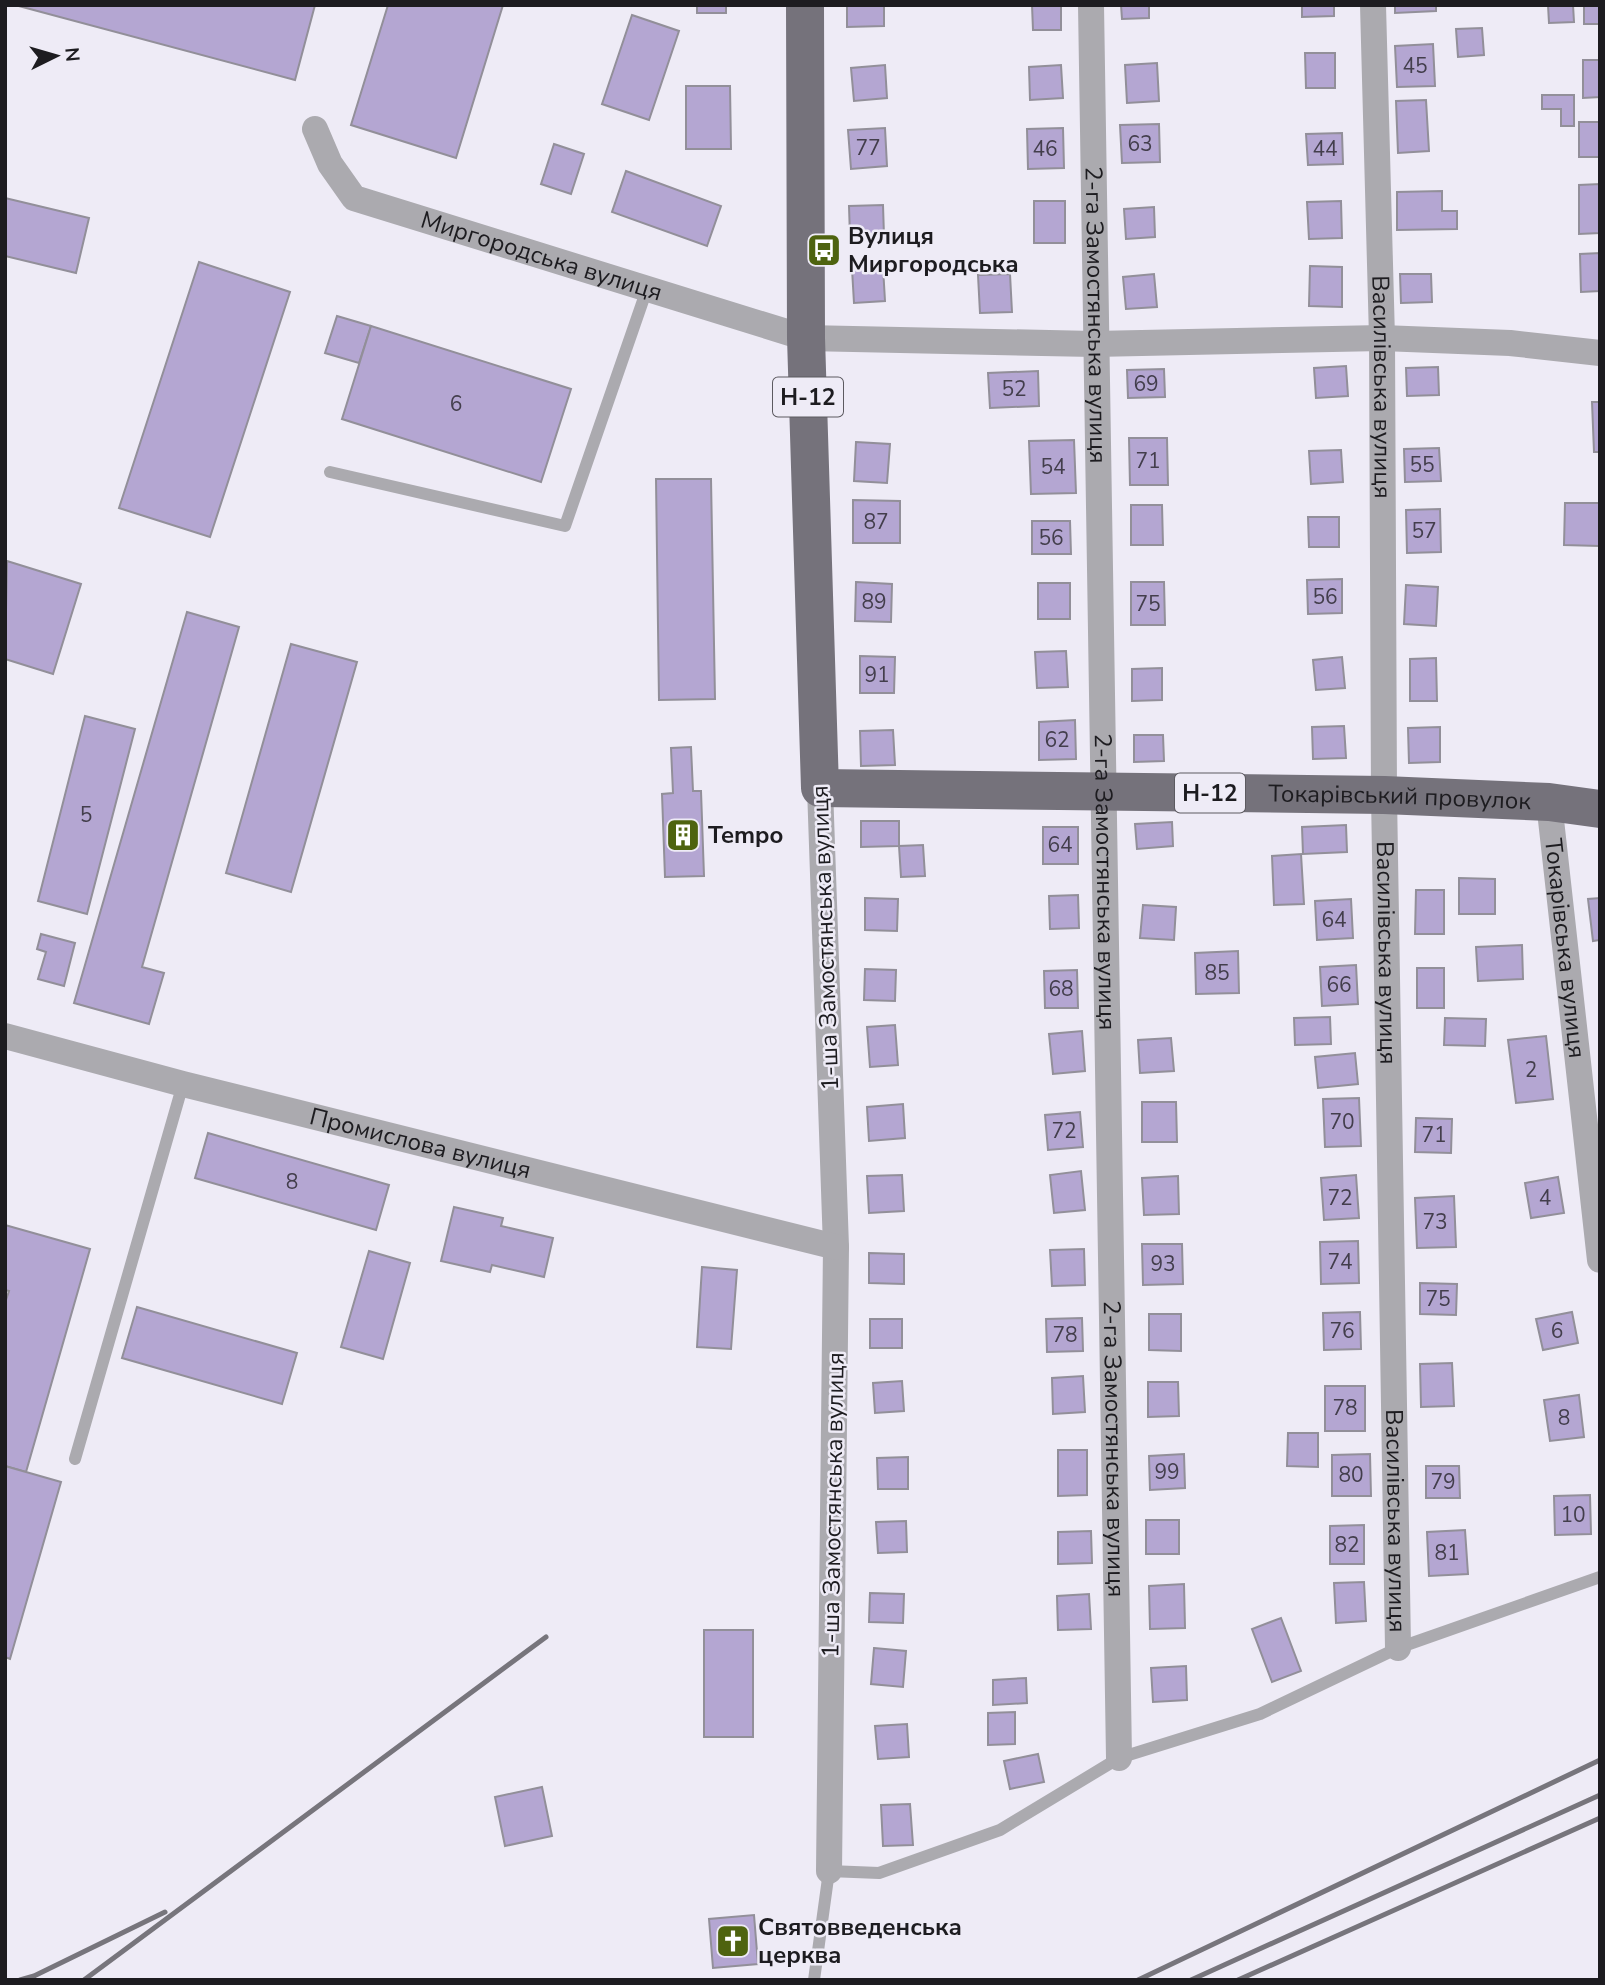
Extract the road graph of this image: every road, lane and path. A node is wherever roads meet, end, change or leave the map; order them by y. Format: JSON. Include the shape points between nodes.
{"nodes":[{"id":1,"x":805,"y":5,"type":"edge"},
{"id":2,"x":1091,"y":5,"type":"edge"},
{"id":3,"x":1373,"y":5,"type":"edge"},
{"id":4,"x":316,"y":129,"type":"dead end"},
{"id":5,"x":647,"y":289,"type":"junction"},
{"id":6,"x":806,"y":338,"type":"junction"},
{"id":7,"x":1382,"y":338,"type":"junction"},
{"id":8,"x":1094,"y":344,"type":"junction"},
{"id":9,"x":1600,"y":353,"type":"edge"},
{"id":10,"x":330,"y":472,"type":"dead end"},
{"id":11,"x":820,"y":788,"type":"junction"},
{"id":12,"x":1104,"y":793,"type":"junction"},
{"id":13,"x":1384,"y":795,"type":"junction"},
{"id":14,"x":1549,"y":802,"type":"junction"},
{"id":15,"x":1600,"y":809,"type":"edge"},
{"id":16,"x":5,"y":1036,"type":"edge"},
{"id":17,"x":183,"y":1084,"type":"junction"},
{"id":18,"x":836,"y":1247,"type":"junction"},
{"id":19,"x":1600,"y":1260,"type":"edge"},
{"id":20,"x":75,"y":1459,"type":"dead end"},
{"id":21,"x":1600,"y":1577,"type":"edge"},
{"id":22,"x":1398,"y":1648,"type":"junction"},
{"id":23,"x":1119,"y":1758,"type":"junction"},
{"id":24,"x":829,"y":1871,"type":"junction"},
{"id":25,"x":814,"y":1980,"type":"edge"}],
"edges":[{"from":1,"to":6,"type":"main road","name":"1-ша Замостянська вулиця","number":"Н-12"},
{"from":2,"to":8,"type":"street","name":"2-га Замостянська вулиця"},
{"from":3,"to":7,"type":"street","name":"Василівська вулиця"},
{"from":4,"to":5,"type":"street","name":"Миргородська вулиця","via":[[330,164],[354,198]]},
{"from":5,"to":6,"type":"street","name":"Миргородська вулиця"},
{"from":5,"to":10,"type":"lane","via":[[565,526]]},
{"from":6,"to":8,"type":"street","name":"Миргородська вулиця"},
{"from":6,"to":11,"type":"main road","name":"1-ша Замостянська вулиця","number":"Н-12"},
{"from":7,"to":8,"type":"street","name":"Миргородська вулиця"},
{"from":7,"to":9,"type":"street","name":"Миргородська вулиця","via":[[1510,343]]},
{"from":7,"to":13,"type":"street","name":"Василівська вулиця"},
{"from":8,"to":12,"type":"street","name":"2-га Замостянська вулиця"},
{"from":11,"to":12,"type":"main road","name":"Токарівський провулок","number":"Н-12"},
{"from":11,"to":18,"type":"street","name":"1-ша Замостянська вулиця"},
{"from":12,"to":13,"type":"main road","name":"Токарівський провулок","number":"Н-12"},
{"from":12,"to":23,"type":"street","name":"2-га Замостянська вулиця"},
{"from":13,"to":14,"type":"main road","name":"Токарівський провулок","number":"Н-12"},
{"from":13,"to":22,"type":"street","name":"Василівська вулиця"},
{"from":14,"to":15,"type":"main road","name":"Токарівський провулок","number":"Н-12"},
{"from":14,"to":19,"type":"street","name":"Токарівська вулиця"},
{"from":16,"to":17,"type":"street","name":"Промислова вулиця"},
{"from":17,"to":18,"type":"street","name":"Промислова вулиця"},
{"from":17,"to":20,"type":"lane"},
{"from":18,"to":24,"type":"street","name":"1-ша Замостянська вулиця"},
{"from":21,"to":22,"type":"lane"},
{"from":22,"to":23,"type":"lane","via":[[1260,1714]]},
{"from":23,"to":24,"type":"lane","via":[[1000,1830],[879,1873]]},
{"from":24,"to":25,"type":"lane"}]}
